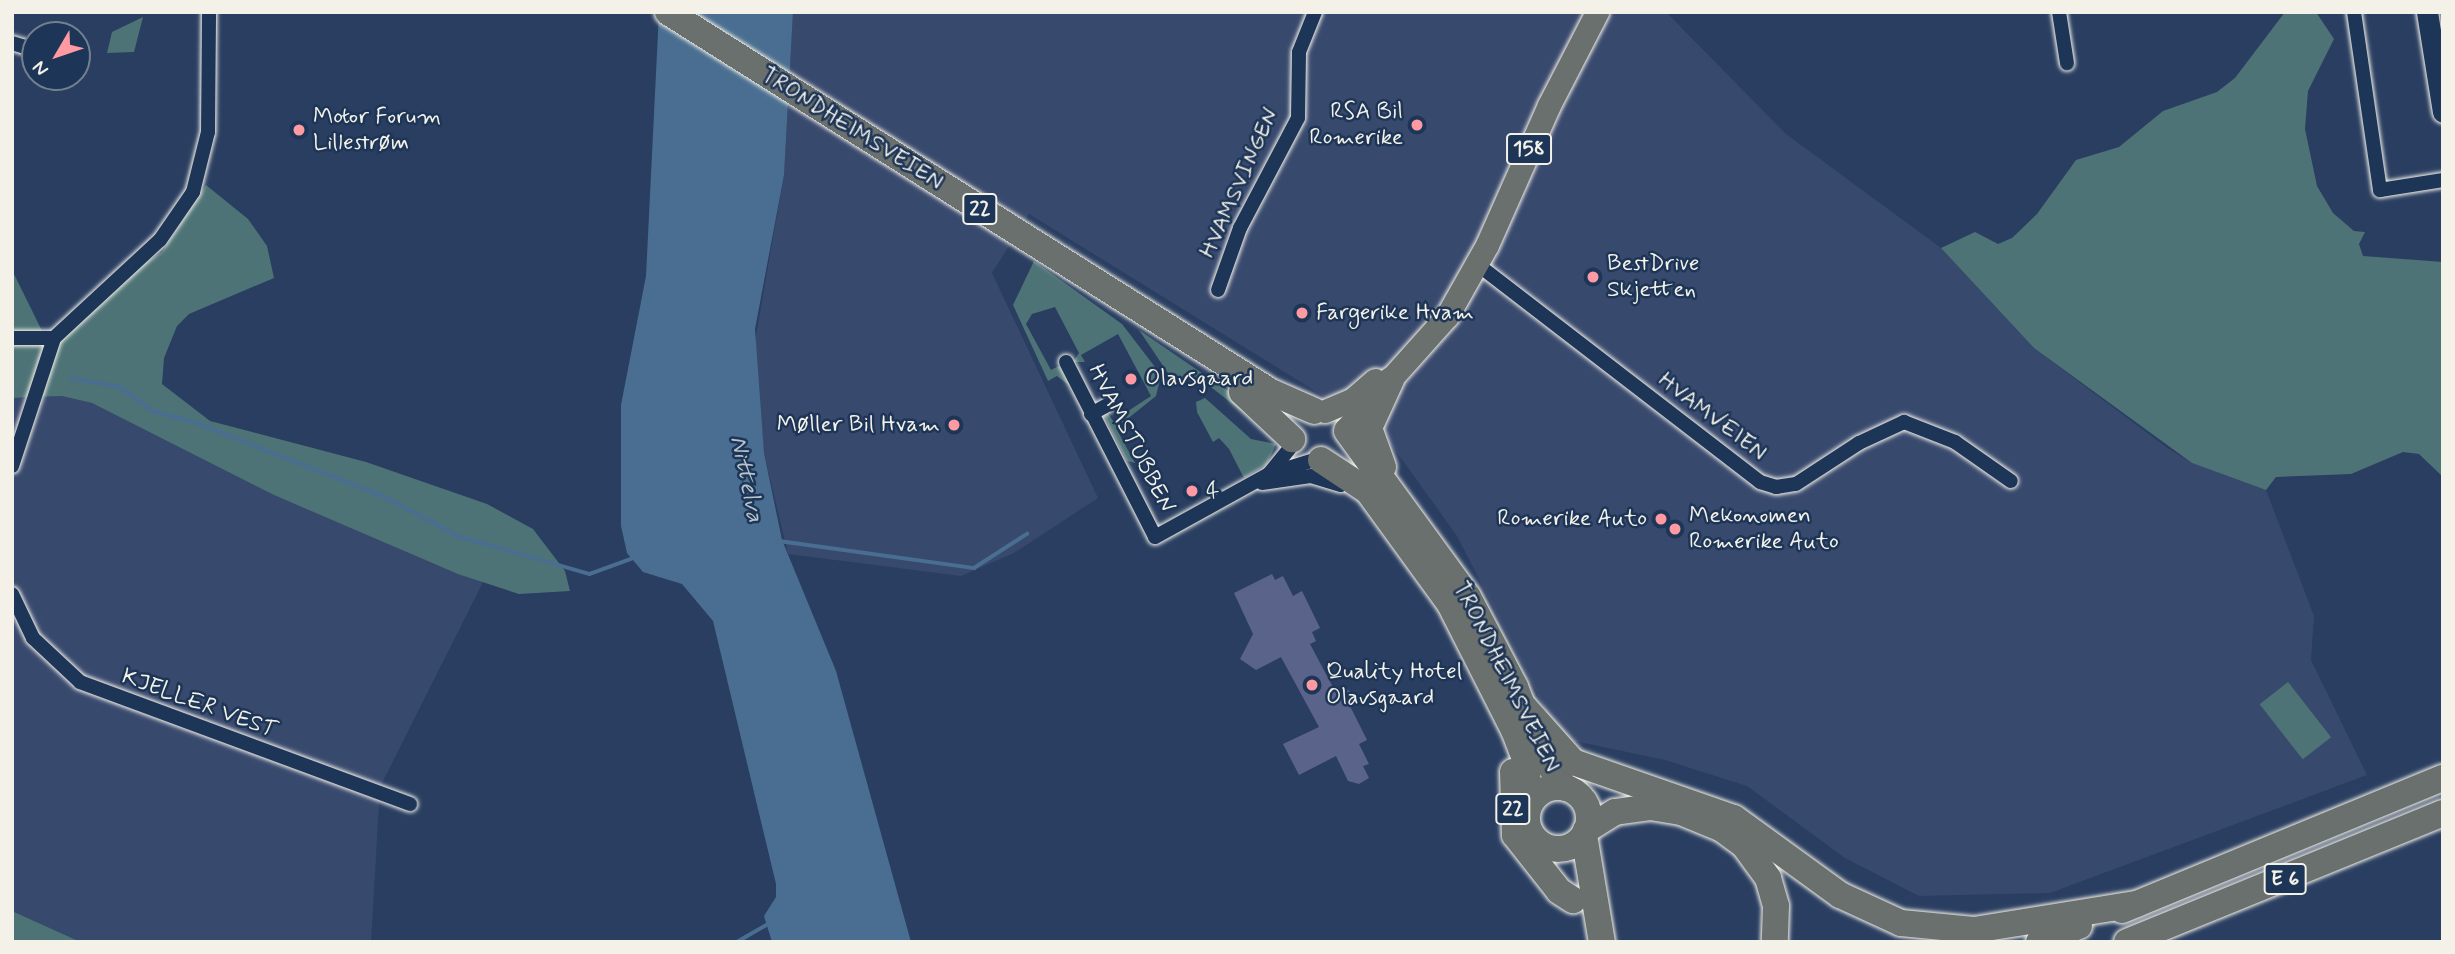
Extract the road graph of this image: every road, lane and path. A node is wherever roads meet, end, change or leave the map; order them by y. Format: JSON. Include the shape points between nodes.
{"nodes":[{"id":1,"x":209,"y":12,"type":"edge"},
{"id":2,"x":668,"y":12,"type":"edge"},
{"id":3,"x":1315,"y":12,"type":"edge"},
{"id":4,"x":1597,"y":12,"type":"edge"},
{"id":5,"x":2059,"y":12,"type":"edge"},
{"id":6,"x":2354,"y":12,"type":"edge"},
{"id":7,"x":2427,"y":12,"type":"edge"},
{"id":8,"x":2067,"y":63,"type":"dead end"},
{"id":9,"x":2443,"y":112,"type":"edge"},
{"id":10,"x":2443,"y":180,"type":"edge"},
{"id":11,"x":1477,"y":264,"type":"junction"},
{"id":12,"x":1071,"y":268,"type":"junction"},
{"id":13,"x":1464,"y":286,"type":"junction"},
{"id":14,"x":1219,"y":290,"type":"dead end"},
{"id":15,"x":12,"y":338,"type":"edge"},
{"id":16,"x":54,"y":338,"type":"junction"},
{"id":17,"x":1066,"y":362,"type":"dead end"},
{"id":18,"x":1088,"y":369,"type":"dead end"},
{"id":19,"x":1074,"y":376,"type":"junction"},
{"id":20,"x":1391,"y":380,"type":"junction"},
{"id":21,"x":1107,"y":405,"type":"dead end"},
{"id":22,"x":1319,"y":411,"type":"junction"},
{"id":23,"x":1091,"y":414,"type":"junction"},
{"id":24,"x":1346,"y":430,"type":"junction"},
{"id":25,"x":1304,"y":451,"type":"junction"},
{"id":26,"x":12,"y":466,"type":"edge"},
{"id":27,"x":1269,"y":474,"type":"junction"},
{"id":28,"x":2011,"y":481,"type":"dead end"},
{"id":29,"x":1254,"y":484,"type":"junction"},
{"id":30,"x":1394,"y":507,"type":"junction"},
{"id":31,"x":12,"y":594,"type":"edge"},
{"id":32,"x":1499,"y":696,"type":"junction"},
{"id":33,"x":1524,"y":707,"type":"junction"},
{"id":34,"x":2443,"y":778,"type":"edge"},
{"id":35,"x":1570,"y":790,"type":"junction"},
{"id":36,"x":1680,"y":796,"type":"junction"},
{"id":37,"x":1530,"y":803,"type":"junction"},
{"id":38,"x":410,"y":804,"type":"dead end"},
{"id":39,"x":2443,"y":813,"type":"edge"},
{"id":40,"x":1585,"y":832,"type":"junction"},
{"id":41,"x":1545,"y":846,"type":"junction"},
{"id":42,"x":1573,"y":900,"type":"junction"},
{"id":43,"x":2137,"y":904,"type":"junction"},
{"id":44,"x":1583,"y":942,"type":"edge"},
{"id":45,"x":1602,"y":942,"type":"edge"},
{"id":46,"x":1775,"y":942,"type":"edge"},
{"id":47,"x":2039,"y":942,"type":"edge"},
{"id":48,"x":2127,"y":942,"type":"edge"}],
"edges":[{"from":1,"to":16,"type":"street","via":[[208,132],[193,192],[160,240]]},
{"from":2,"to":12,"type":"highway","name":"TRONDHEIMSVEIEN","number":"22"},
{"from":3,"to":14,"type":"street","name":"HVAMSVINGEN","via":[[1299,52],[1298,118],[1240,228]]},
{"from":4,"to":11,"type":"main road","number":"158"},
{"from":5,"to":8,"type":"street"},
{"from":6,"to":10,"type":"street","via":[[2380,191]]},
{"from":7,"to":9,"type":"street"},
{"from":11,"to":13,"type":"main road","number":"158"},
{"from":11,"to":28,"type":"street","name":"HVAMVEIEN","via":[[1760,482],[1776,488],[1796,484],[1859,443],[1904,422],[1922,425],[1955,442]]},
{"from":12,"to":22,"type":"highway","name":"TRONDHEIMSVEIEN","number":"22","via":[[1281,398]]},
{"from":12,"to":25,"type":"highway","name":"TRONDHEIMSVEIEN","number":"22","via":[[1148,330],[1264,407]]},
{"from":13,"to":20,"type":"main road","number":"158","via":[[1447,317]]},
{"from":13,"to":22,"type":"main road","number":"158","via":[[1367,388]]},
{"from":15,"to":16,"type":"street"},
{"from":16,"to":26,"type":"street"},
{"from":17,"to":19,"type":"street","name":"HVAMSTUBBEN"},
{"from":18,"to":19,"type":"street"},
{"from":19,"to":23,"type":"street","name":"HVAMSTUBBEN"},
{"from":20,"to":24,"type":"main road","number":"158"},
{"from":20,"to":30,"type":"highway","number":"22","via":[[1372,418],[1370,436]]},
{"from":21,"to":23,"type":"street"},
{"from":22,"to":24,"type":"highway","number":"22"},
{"from":22,"to":25,"type":"highway","via":[[1297,424]]},
{"from":23,"to":29,"type":"street","name":"HVAMSTUBBEN","via":[[1155,537]]},
{"from":24,"to":25,"type":"highway","via":[[1339,449]]},
{"from":24,"to":30,"type":"highway","name":"TRONDHEIMSVEIEN","number":"22"},
{"from":25,"to":27,"type":"street"},
{"from":25,"to":27,"type":"street"},
{"from":25,"to":30,"type":"highway","name":"TRONDHEIMSVEIEN","number":"22","via":[[1351,475]]},
{"from":27,"to":29,"type":"street"},
{"from":29,"to":30,"type":"street","via":[[1319,477]]},
{"from":30,"to":32,"type":"highway","name":"TRONDHEIMSVEIEN","number":"22"},
{"from":30,"to":33,"type":"highway","name":"TRONDHEIMSVEIEN","number":"22","via":[[1468,597]]},
{"from":31,"to":38,"type":"street","name":"KJELLER VEST","via":[[33,638],[80,682]]},
{"from":32,"to":37,"type":"highway","name":"TRONDHEIMSVEIEN","number":"22","via":[[1526,762]]},
{"from":32,"to":42,"type":"highway","number":"22","via":[[1499,720],[1512,760],[1515,835],[1559,891]]},
{"from":33,"to":35,"type":"highway","name":"TRONDHEIMSVEIEN","number":"22","via":[[1541,753]]},
{"from":33,"to":36,"type":"highway","via":[[1573,762]]},
{"from":34,"to":43,"type":"highway","number":"E 6"},
{"from":35,"to":36,"type":"highway"},
{"from":35,"to":37,"type":"highway","number":"22","via":[[1549,788]]},
{"from":35,"to":40,"type":"highway","number":"22","via":[[1587,809]]},
{"from":36,"to":43,"type":"highway","via":[[1734,818],[1840,895],[1901,923],[1974,930]]},
{"from":37,"to":41,"type":"highway","number":"22","via":[[1528,828]]},
{"from":39,"to":48,"type":"highway","number":"E 6"},
{"from":40,"to":41,"type":"highway","number":"22","via":[[1566,848]]},
{"from":40,"to":45,"type":"highway","number":"22","via":[[1585,868]]},
{"from":40,"to":46,"type":"highway","via":[[1615,812],[1650,807],[1681,812],[1722,829],[1752,855],[1768,878],[1776,906]]},
{"from":41,"to":42,"type":"highway","number":"22"},
{"from":42,"to":44,"type":"highway","number":"22"},
{"from":43,"to":47,"type":"highway","number":"E 6"}]}
